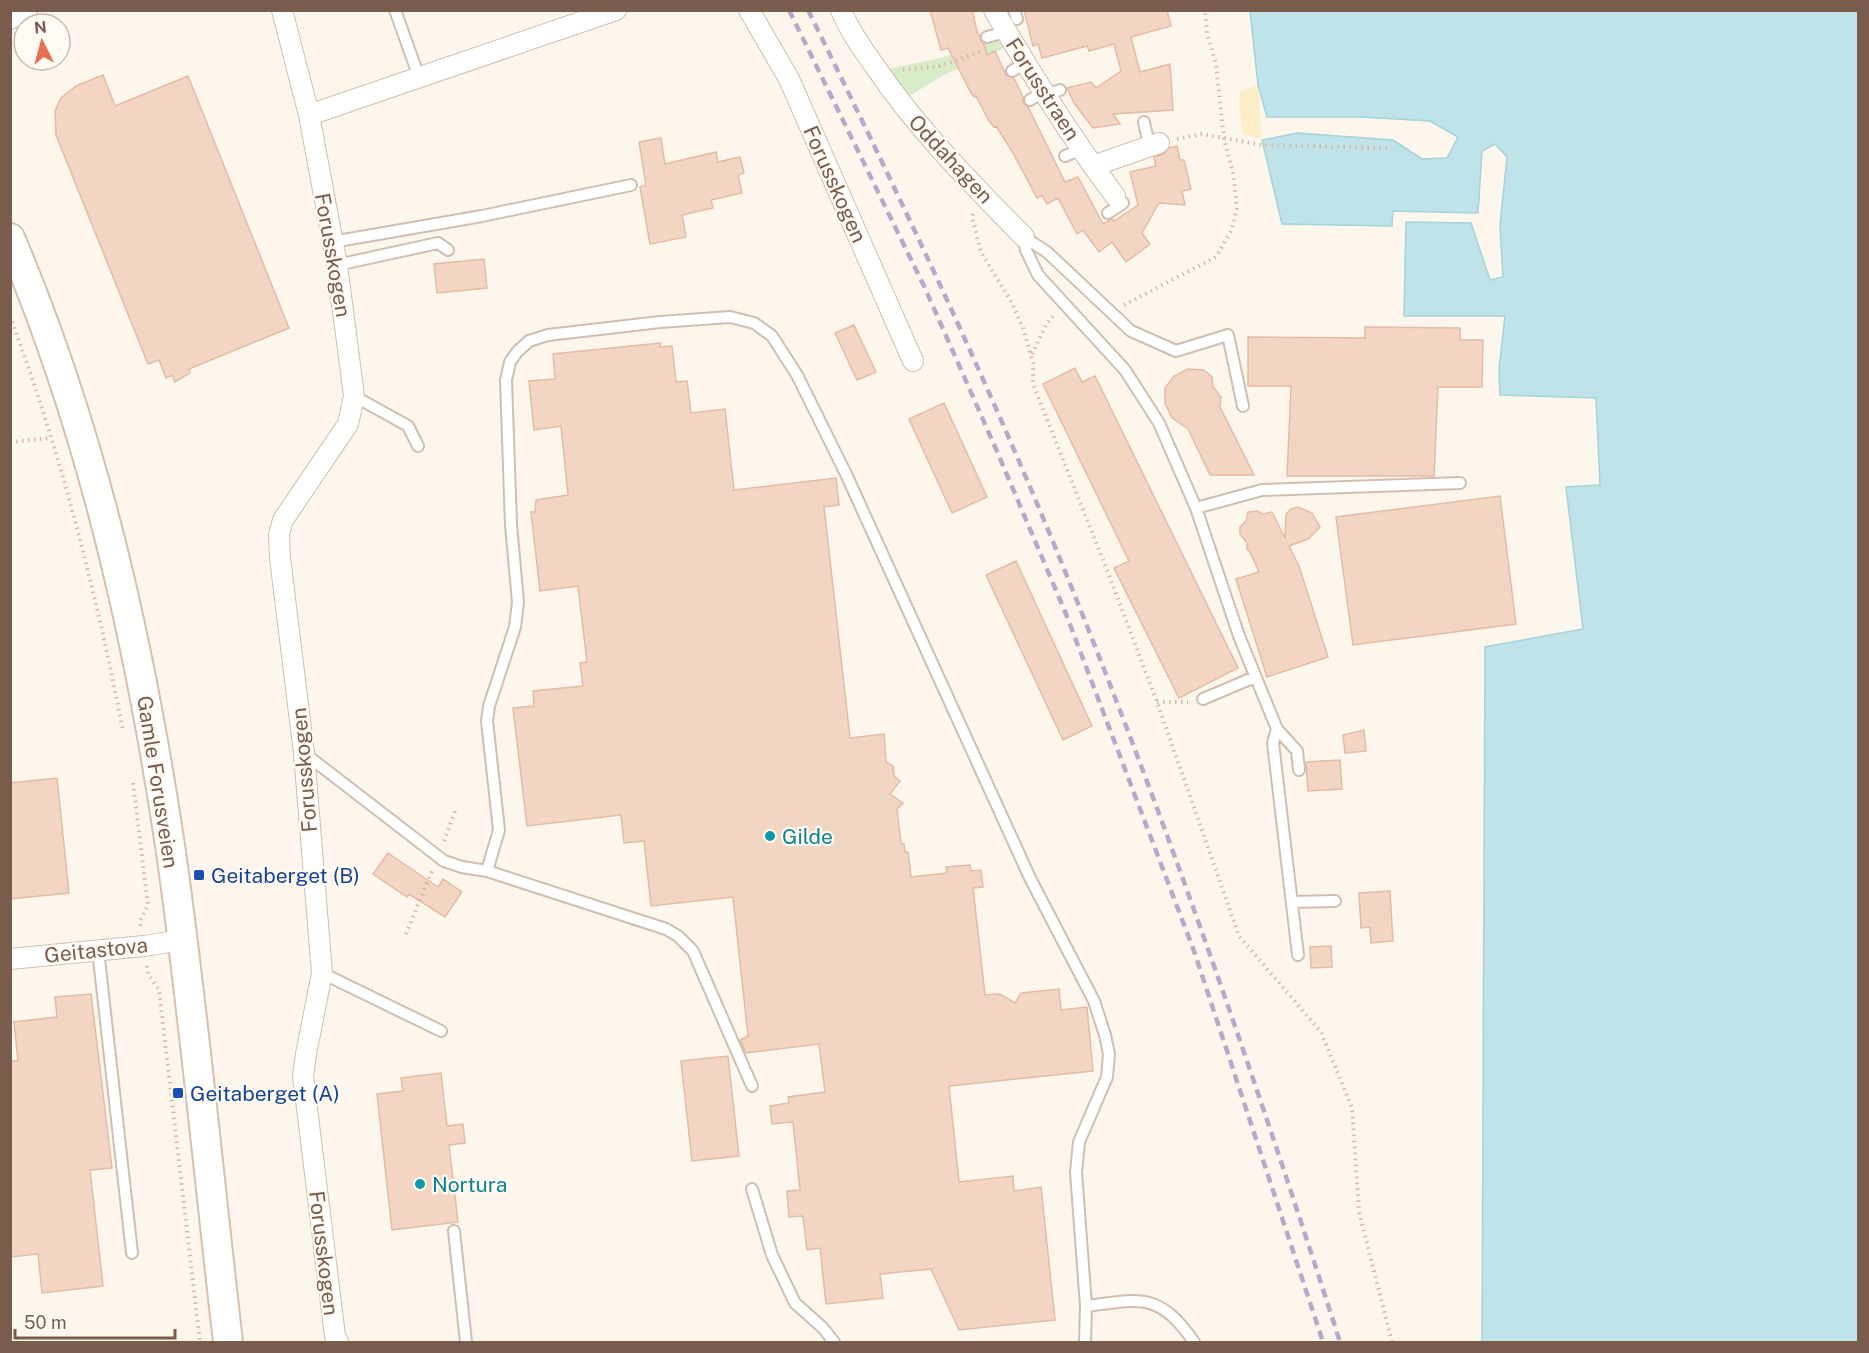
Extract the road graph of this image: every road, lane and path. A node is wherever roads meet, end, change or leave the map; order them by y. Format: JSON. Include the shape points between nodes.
{"nodes":[{"id":1,"x":27,"y":10,"type":"edge"},
{"id":2,"x":282,"y":10,"type":"edge"},
{"id":3,"x":395,"y":10,"type":"edge"},
{"id":4,"x":616,"y":10,"type":"edge"},
{"id":5,"x":748,"y":10,"type":"edge"},
{"id":6,"x":841,"y":10,"type":"edge"},
{"id":7,"x":994,"y":10,"type":"edge"},
{"id":8,"x":1205,"y":10,"type":"edge"},
{"id":9,"x":10,"y":20,"type":"edge"},
{"id":10,"x":1007,"y":28,"type":"edge"},
{"id":11,"x":880,"y":75,"type":"junction"},
{"id":12,"x":419,"y":77,"type":"junction"},
{"id":13,"x":309,"y":115,"type":"junction"},
{"id":14,"x":1144,"y":122,"type":"dead end"},
{"id":15,"x":1224,"y":139,"type":"junction"},
{"id":16,"x":1154,"y":144,"type":"junction"},
{"id":17,"x":1388,"y":148,"type":"dead end"},
{"id":18,"x":1082,"y":160,"type":"junction"},
{"id":19,"x":631,"y":185,"type":"dead end"},
{"id":20,"x":981,"y":193,"type":"junction"},
{"id":21,"x":1111,"y":204,"type":"dead end"},
{"id":22,"x":1024,"y":237,"type":"junction"},
{"id":23,"x":10,"y":238,"type":"edge"},
{"id":24,"x":332,"y":242,"type":"junction"},
{"id":25,"x":448,"y":250,"type":"dead end"},
{"id":26,"x":337,"y":265,"type":"junction"},
{"id":27,"x":19,"y":279,"type":"edge"},
{"id":28,"x":1063,"y":304,"type":"junction"},
{"id":29,"x":1110,"y":312,"type":"junction"},
{"id":30,"x":10,"y":315,"type":"edge"},
{"id":31,"x":1031,"y":354,"type":"junction"},
{"id":32,"x":913,"y":361,"type":"dead end"},
{"id":33,"x":354,"y":396,"type":"junction"},
{"id":34,"x":1243,"y":406,"type":"dead end"},
{"id":35,"x":51,"y":438,"type":"junction"},
{"id":36,"x":10,"y":442,"type":"edge"},
{"id":37,"x":418,"y":446,"type":"dead end"},
{"id":38,"x":1460,"y":483,"type":"dead end"},
{"id":39,"x":1196,"y":508,"type":"junction"},
{"id":40,"x":1255,"y":677,"type":"junction"},
{"id":41,"x":1203,"y":699,"type":"joint"},
{"id":42,"x":1157,"y":702,"type":"junction"},
{"id":43,"x":1277,"y":729,"type":"junction"},
{"id":44,"x":124,"y":736,"type":"dead end"},
{"id":45,"x":304,"y":753,"type":"junction"},
{"id":46,"x":1299,"y":770,"type":"dead end"},
{"id":47,"x":132,"y":782,"type":"dead end"},
{"id":48,"x":487,"y":870,"type":"junction"},
{"id":49,"x":1335,"y":901,"type":"dead end"},
{"id":50,"x":1292,"y":902,"type":"junction"},
{"id":51,"x":414,"y":916,"type":"dead end"},
{"id":52,"x":406,"y":934,"type":"dead end"},
{"id":53,"x":182,"y":940,"type":"junction"},
{"id":54,"x":144,"y":946,"type":"junction"},
{"id":55,"x":98,"y":950,"type":"junction"},
{"id":56,"x":1298,"y":955,"type":"dead end"},
{"id":57,"x":10,"y":959,"type":"edge"},
{"id":58,"x":322,"y":973,"type":"junction"},
{"id":59,"x":441,"y":1031,"type":"dead end"},
{"id":60,"x":752,"y":1086,"type":"dead end"},
{"id":61,"x":752,"y":1189,"type":"dead end"},
{"id":62,"x":454,"y":1232,"type":"dead end"},
{"id":63,"x":132,"y":1253,"type":"dead end"},
{"id":64,"x":1086,"y":1306,"type":"junction"},
{"id":65,"x":200,"y":1342,"type":"edge"},
{"id":66,"x":228,"y":1342,"type":"edge"},
{"id":67,"x":338,"y":1342,"type":"edge"},
{"id":68,"x":466,"y":1342,"type":"edge"},
{"id":69,"x":834,"y":1342,"type":"edge"},
{"id":70,"x":1085,"y":1342,"type":"edge"},
{"id":71,"x":1194,"y":1342,"type":"edge"},
{"id":72,"x":1392,"y":1342,"type":"edge"}],
"edges":[{"from":1,"to":9,"type":"street"},
{"from":2,"to":13,"type":"street","name":"Forusskogen"},
{"from":3,"to":12,"type":"lane"},
{"from":4,"to":12,"type":"street"},
{"from":5,"to":32,"type":"street","name":"Forusskogen","via":[[789,79]]},
{"from":6,"to":11,"type":"street","name":"Oddahagen"},
{"from":7,"to":10,"type":"street","name":"Forusstraen"},
{"from":8,"to":15,"type":"path"},
{"from":10,"to":11,"type":"path","via":[[940,66]]},
{"from":10,"to":18,"type":"street","name":"Forusstraen","via":[[1019,67],[1045,94],[1057,122]]},
{"from":11,"to":20,"type":"street","name":"Oddahagen","via":[[929,138]]},
{"from":12,"to":13,"type":"street"},
{"from":13,"to":24,"type":"street","name":"Forusskogen"},
{"from":14,"to":16,"type":"lane"},
{"from":15,"to":16,"type":"path","via":[[1202,134]]},
{"from":15,"to":17,"type":"path","via":[[1262,145]]},
{"from":15,"to":29,"type":"path","via":[[1237,208],[1231,231],[1216,257]]},
{"from":16,"to":18,"type":"street","via":[[1128,161]]},
{"from":18,"to":21,"type":"street","name":"Forusstraen"},
{"from":19,"to":24,"type":"lane"},
{"from":20,"to":22,"type":"street","name":"Oddahagen"},
{"from":20,"to":31,"type":"path","via":[[972,217],[981,252],[1012,303]]},
{"from":22,"to":28,"type":"lane","name":"Oddahagen","via":[[1038,275]]},
{"from":22,"to":29,"type":"lane","via":[[1047,252]]},
{"from":23,"to":27,"type":"main road","name":"Gamle Forusveien"},
{"from":24,"to":26,"type":"street","name":"Forusskogen"},
{"from":25,"to":26,"type":"lane","via":[[438,243]]},
{"from":26,"to":33,"type":"street","name":"Forusskogen"},
{"from":27,"to":53,"type":"main road","name":"Gamle Forusveien","via":[[61,369],[118,572],[151,732]]},
{"from":28,"to":31,"type":"path","via":[[1047,323]]},
{"from":28,"to":39,"type":"lane","name":"Oddahagen","via":[[1131,379],[1160,423]]},
{"from":29,"to":34,"type":"lane","via":[[1131,331],[1176,351],[1228,335]]},
{"from":30,"to":35,"type":"path"},
{"from":31,"to":42,"type":"path","via":[[1034,384]]},
{"from":33,"to":37,"type":"lane","via":[[408,426]]},
{"from":33,"to":45,"type":"street","name":"Forusskogen","via":[[348,424],[283,520],[279,535]]},
{"from":35,"to":36,"type":"path"},
{"from":35,"to":44,"type":"path","via":[[109,657]]},
{"from":38,"to":39,"type":"lane","via":[[1262,490]]},
{"from":39,"to":40,"type":"lane","name":"Oddahagen"},
{"from":40,"to":41,"type":"lane"},
{"from":40,"to":43,"type":"lane","name":"Oddahagen"},
{"from":41,"to":42,"type":"path"},
{"from":42,"to":72,"type":"path","via":[[1239,936],[1321,1032],[1352,1108],[1359,1212]]},
{"from":43,"to":46,"type":"lane","via":[[1297,751]]},
{"from":43,"to":50,"type":"lane","via":[[1273,743]]},
{"from":45,"to":48,"type":"lane","via":[[444,861]]},
{"from":45,"to":58,"type":"street","name":"Forusskogen"},
{"from":47,"to":54,"type":"path","via":[[148,905],[140,921]]},
{"from":48,"to":60,"type":"lane","via":[[651,923],[678,936],[693,951]]},
{"from":48,"to":64,"type":"lane","via":[[499,830],[487,721],[515,627],[518,602],[506,380],[510,362],[529,341],[548,335],[730,317],[754,323],[772,336],[797,375],[851,484],[1030,878],[1094,1001],[1108,1054],[1107,1077],[1079,1142],[1076,1172]]},
{"from":49,"to":50,"type":"lane"},
{"from":50,"to":56,"type":"lane"},
{"from":51,"to":52,"type":"path"},
{"from":53,"to":54,"type":"street","name":"Geitastova"},
{"from":53,"to":66,"type":"main road","name":"Gamle Forusveien"},
{"from":54,"to":55,"type":"street","name":"Geitastova"},
{"from":54,"to":65,"type":"path","via":[[148,974],[159,990]]},
{"from":55,"to":57,"type":"street","name":"Geitastova"},
{"from":55,"to":63,"type":"lane"},
{"from":58,"to":59,"type":"lane"},
{"from":58,"to":67,"type":"street","name":"Forusskogen","via":[[303,1076]]},
{"from":61,"to":69,"type":"lane","via":[[772,1255],[795,1303]]},
{"from":62,"to":68,"type":"lane"},
{"from":64,"to":70,"type":"lane"},
{"from":64,"to":71,"type":"lane","via":[[1147,1301],[1166,1311]]}]}
